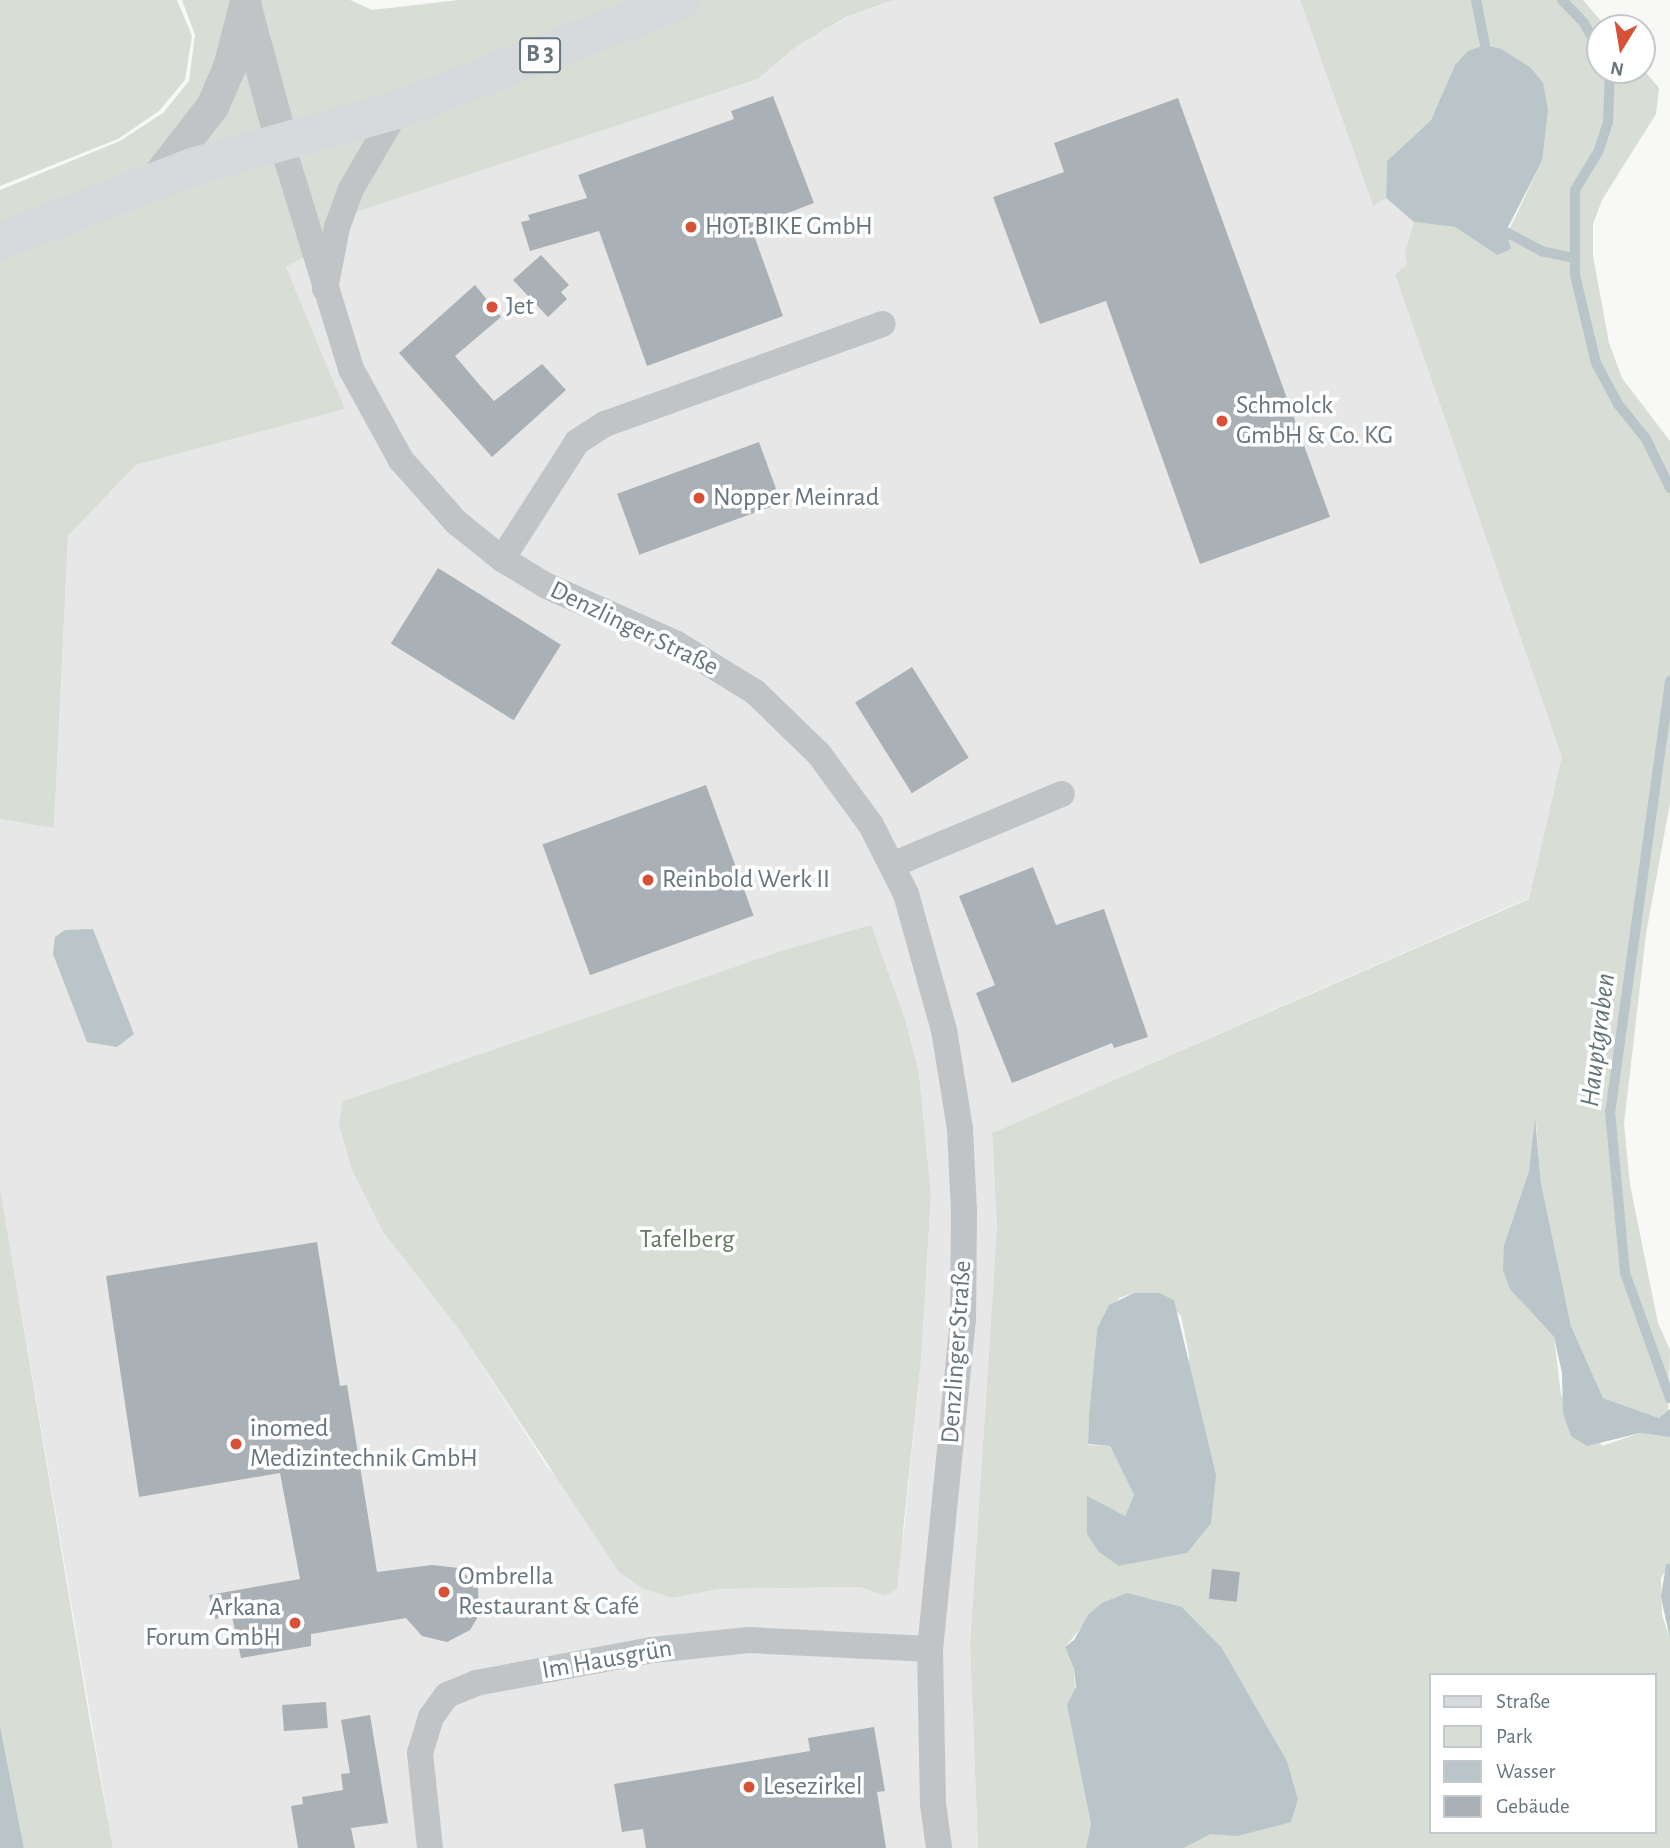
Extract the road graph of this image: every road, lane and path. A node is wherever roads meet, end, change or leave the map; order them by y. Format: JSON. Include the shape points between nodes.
{"nodes":[{"id":1,"x":682,"y":0,"type":"edge"},
{"id":2,"x":244,"y":3,"type":"edge"},
{"id":3,"x":397,"y":110,"type":"junction"},
{"id":4,"x":281,"y":141,"type":"junction"},
{"id":5,"x":154,"y":181,"type":"junction"},
{"id":6,"x":0,"y":241,"type":"edge"},
{"id":7,"x":325,"y":290,"type":"junction"},
{"id":8,"x":883,"y":324,"type":"dead end"},
{"id":9,"x":502,"y":559,"type":"junction"},
{"id":10,"x":1062,"y":794,"type":"dead end"},
{"id":11,"x":892,"y":865,"type":"junction"},
{"id":12,"x":930,"y":1648,"type":"junction"},
{"id":13,"x":430,"y":1848,"type":"edge"},
{"id":14,"x":939,"y":1848,"type":"edge"}],
"edges":[{"from":1,"to":3,"type":"main road","number":"B 3"},
{"from":2,"to":4,"type":"street"},
{"from":2,"to":5,"type":"street","via":[[229,67],[212,106]]},
{"from":3,"to":4,"type":"main road","number":"B 3"},
{"from":3,"to":7,"type":"street","via":[[351,189],[337,227]]},
{"from":4,"to":5,"type":"main road","number":"B 3"},
{"from":4,"to":7,"type":"street","name":"Denzlinger Straße"},
{"from":5,"to":6,"type":"main road","number":"B 3"},
{"from":7,"to":9,"type":"street","name":"Denzlinger Straße","via":[[351,369],[401,460],[456,522]]},
{"from":8,"to":9,"type":"street","via":[[605,425],[577,442]]},
{"from":9,"to":11,"type":"street","name":"Denzlinger Straße","via":[[547,586],[677,644],[755,692],[819,754],[871,825]]},
{"from":10,"to":11,"type":"street"},
{"from":11,"to":12,"type":"street","name":"Denzlinger Straße","via":[[921,942],[944,1030],[960,1129],[964,1210],[961,1333]]},
{"from":12,"to":13,"type":"street","name":"Im Hausgrün","via":[[748,1640],[653,1650],[476,1683],[447,1695],[431,1717],[419,1753]]},
{"from":12,"to":14,"type":"street","name":"Denzlinger Straße","via":[[933,1804]]}]}
